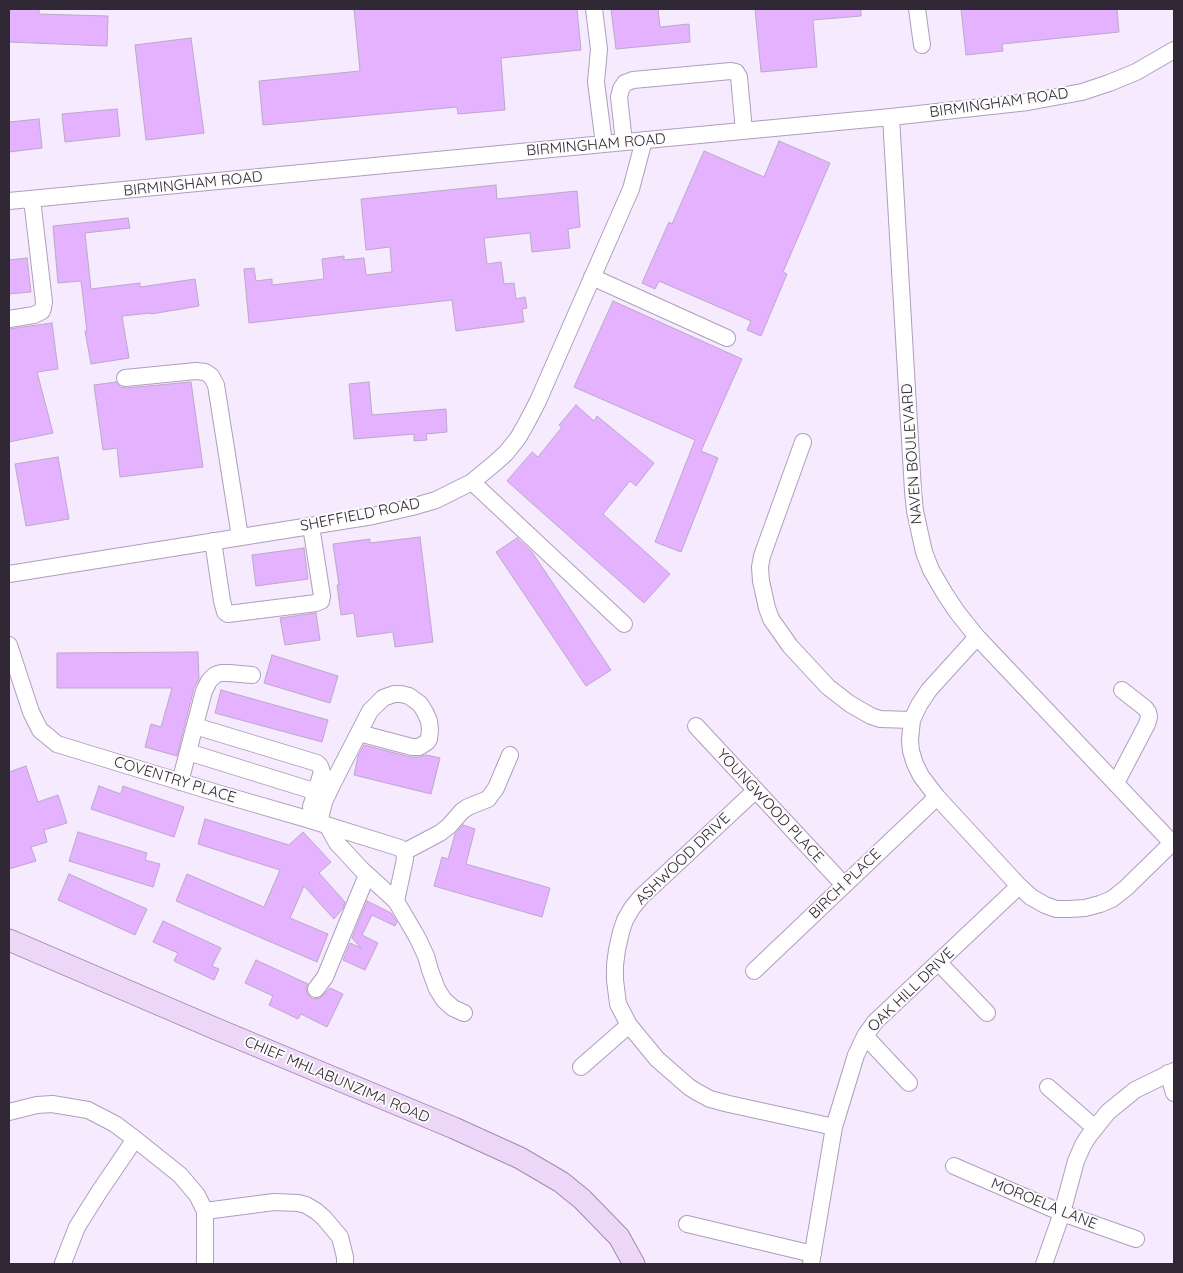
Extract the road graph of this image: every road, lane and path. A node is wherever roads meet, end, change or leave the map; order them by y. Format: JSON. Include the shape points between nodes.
{"nodes":[{"id":1,"x":594,"y":9,"type":"edge"},
{"id":2,"x":917,"y":9,"type":"edge"},
{"id":3,"x":922,"y":45,"type":"dead end"},
{"id":4,"x":1174,"y":50,"type":"edge"},
{"id":5,"x":891,"y":117,"type":"junction"},
{"id":6,"x":744,"y":131,"type":"junction"},
{"id":7,"x":644,"y":140,"type":"junction"},
{"id":8,"x":624,"y":142,"type":"junction"},
{"id":9,"x":604,"y":144,"type":"junction"},
{"id":10,"x":32,"y":199,"type":"junction"},
{"id":11,"x":9,"y":201,"type":"edge"},
{"id":12,"x":592,"y":277,"type":"junction"},
{"id":13,"x":9,"y":319,"type":"edge"},
{"id":14,"x":727,"y":338,"type":"dead end"},
{"id":15,"x":124,"y":378,"type":"dead end"},
{"id":16,"x":803,"y":442,"type":"dead end"},
{"id":17,"x":472,"y":482,"type":"junction"},
{"id":18,"x":311,"y":526,"type":"junction"},
{"id":19,"x":240,"y":537,"type":"junction"},
{"id":20,"x":213,"y":541,"type":"junction"},
{"id":21,"x":9,"y":574,"type":"edge"},
{"id":22,"x":624,"y":624,"type":"dead end"},
{"id":23,"x":977,"y":637,"type":"junction"},
{"id":24,"x":9,"y":645,"type":"edge"},
{"id":25,"x":252,"y":675,"type":"dead end"},
{"id":26,"x":1122,"y":690,"type":"dead end"},
{"id":27,"x":912,"y":720,"type":"junction"},
{"id":28,"x":195,"y":726,"type":"junction"},
{"id":29,"x":696,"y":726,"type":"dead end"},
{"id":30,"x":359,"y":733,"type":"dead end"},
{"id":31,"x":188,"y":752,"type":"junction"},
{"id":32,"x":510,"y":755,"type":"dead end"},
{"id":33,"x":180,"y":782,"type":"junction"},
{"id":34,"x":1116,"y":783,"type":"junction"},
{"id":35,"x":756,"y":790,"type":"junction"},
{"id":36,"x":317,"y":792,"type":"junction"},
{"id":37,"x":937,"y":797,"type":"junction"},
{"id":38,"x":318,"y":822,"type":"junction"},
{"id":39,"x":1173,"y":844,"type":"edge"},
{"id":40,"x":402,"y":850,"type":"junction"},
{"id":41,"x":368,"y":875,"type":"junction"},
{"id":42,"x":844,"y":885,"type":"junction"},
{"id":43,"x":1019,"y":886,"type":"junction"},
{"id":44,"x":396,"y":901,"type":"junction"},
{"id":45,"x":9,"y":940,"type":"edge"},
{"id":46,"x":939,"y":963,"type":"junction"},
{"id":47,"x":754,"y":971,"type":"dead end"},
{"id":48,"x":316,"y":989,"type":"dead end"},
{"id":49,"x":464,"y":1013,"type":"dead end"},
{"id":50,"x":987,"y":1013,"type":"dead end"},
{"id":51,"x":629,"y":1026,"type":"junction"},
{"id":52,"x":865,"y":1036,"type":"junction"},
{"id":53,"x":581,"y":1067,"type":"dead end"},
{"id":54,"x":1171,"y":1072,"type":"edge"},
{"id":55,"x":908,"y":1082,"type":"dead end"},
{"id":56,"x":1048,"y":1087,"type":"dead end"},
{"id":57,"x":1174,"y":1093,"type":"edge"},
{"id":58,"x":9,"y":1112,"type":"edge"},
{"id":59,"x":834,"y":1127,"type":"junction"},
{"id":60,"x":1095,"y":1128,"type":"junction"},
{"id":61,"x":135,"y":1139,"type":"junction"},
{"id":62,"x":954,"y":1166,"type":"dead end"},
{"id":63,"x":205,"y":1211,"type":"junction"},
{"id":64,"x":1062,"y":1213,"type":"junction"},
{"id":65,"x":687,"y":1224,"type":"dead end"},
{"id":66,"x":1136,"y":1239,"type":"dead end"},
{"id":67,"x":812,"y":1259,"type":"edge"},
{"id":68,"x":63,"y":1263,"type":"edge"},
{"id":69,"x":205,"y":1264,"type":"edge"},
{"id":70,"x":344,"y":1264,"type":"edge"},
{"id":71,"x":634,"y":1264,"type":"edge"},
{"id":72,"x":1044,"y":1264,"type":"edge"}],
"edges":[{"from":1,"to":9,"type":"street","via":[[599,49],[596,82]]},
{"from":2,"to":3,"type":"street"},
{"from":4,"to":5,"type":"street","name":"BIRMINGHAM ROAD","via":[[1136,72],[1082,92],[1028,102]]},
{"from":5,"to":6,"type":"street","name":"BIRMINGHAM ROAD"},
{"from":5,"to":23,"type":"street","name":"NAVEN BOULEVARD","via":[[915,511],[931,570]]},
{"from":6,"to":7,"type":"street","name":"BIRMINGHAM ROAD"},
{"from":6,"to":8,"type":"street","via":[[739,77],[731,71],[626,83],[619,97]]},
{"from":7,"to":8,"type":"street","name":"BIRMINGHAM ROAD"},
{"from":7,"to":12,"type":"street","name":"SHEFFIELD ROAD","via":[[631,189]]},
{"from":8,"to":9,"type":"street","name":"BIRMINGHAM ROAD"},
{"from":9,"to":10,"type":"street","name":"BIRMINGHAM ROAD"},
{"from":10,"to":11,"type":"street","name":"BIRMINGHAM ROAD"},
{"from":10,"to":13,"type":"street","via":[[43,308],[34,315]]},
{"from":12,"to":14,"type":"street"},
{"from":12,"to":17,"type":"street","name":"SHEFFIELD ROAD","via":[[538,401],[518,438],[496,463]]},
{"from":15,"to":19,"type":"street","via":[[196,371],[211,376],[216,385]]},
{"from":16,"to":27,"type":"street","via":[[762,556],[761,581],[766,608],[790,646],[828,687],[850,704],[880,719]]},
{"from":17,"to":18,"type":"street","name":"SHEFFIELD ROAD","via":[[436,500],[412,507]]},
{"from":17,"to":22,"type":"street"},
{"from":18,"to":19,"type":"street","name":"SHEFFIELD ROAD"},
{"from":18,"to":20,"type":"street","via":[[322,596],[316,603],[228,614],[223,607]]},
{"from":19,"to":20,"type":"street","name":"SHEFFIELD ROAD"},
{"from":20,"to":21,"type":"street","name":"SHEFFIELD ROAD"},
{"from":23,"to":27,"type":"street","via":[[929,690]]},
{"from":23,"to":34,"type":"street","name":"NAVEN BOULEVARD"},
{"from":24,"to":33,"type":"street","name":"COVENTRY PLACE","via":[[31,712],[40,730],[57,744]]},
{"from":25,"to":28,"type":"street","via":[[215,675],[204,691]]},
{"from":26,"to":34,"type":"street","via":[[1145,708],[1149,717]]},
{"from":27,"to":37,"type":"street","via":[[910,740],[915,764]]},
{"from":28,"to":31,"type":"street"},
{"from":28,"to":36,"type":"street","via":[[316,763],[322,772]]},
{"from":29,"to":35,"type":"street","name":"YOUNGWOOD PLACE"},
{"from":30,"to":38,"type":"street","via":[[326,797]]},
{"from":31,"to":33,"type":"street"},
{"from":31,"to":36,"type":"street"},
{"from":32,"to":40,"type":"street","via":[[488,799],[462,811],[440,833]]},
{"from":33,"to":38,"type":"street","name":"COVENTRY PLACE"},
{"from":34,"to":39,"type":"street","name":"NAVEN BOULEVARD"},
{"from":35,"to":42,"type":"street","name":"YOUNGWOOD PLACE"},
{"from":35,"to":51,"type":"street","name":"ASHWOOD DRIVE","via":[[632,908],[621,932],[615,965],[618,1004]]},
{"from":36,"to":38,"type":"street"},
{"from":37,"to":42,"type":"street","name":"BIRCH PLACE"},
{"from":37,"to":43,"type":"street"},
{"from":38,"to":40,"type":"street","name":"COVENTRY PLACE"},
{"from":38,"to":41,"type":"street"},
{"from":39,"to":43,"type":"street","via":[[1126,888],[1100,904],[1085,908],[1056,908],[1031,897]]},
{"from":40,"to":44,"type":"street","via":[[405,862]]},
{"from":41,"to":44,"type":"street"},
{"from":41,"to":48,"type":"street"},
{"from":42,"to":47,"type":"street","name":"BIRCH PLACE"},
{"from":43,"to":46,"type":"street","name":"OAK HILL DRIVE"},
{"from":44,"to":49,"type":"street","via":[[423,949],[444,1000]]},
{"from":45,"to":71,"type":"main road","name":"CHIEF MHLABUNZIMA ROAD","via":[[520,1158],[561,1182],[595,1211],[619,1237]]},
{"from":46,"to":50,"type":"street"},
{"from":46,"to":52,"type":"street","name":"OAK HILL DRIVE","via":[[875,1022]]},
{"from":51,"to":53,"type":"street"},
{"from":51,"to":59,"type":"street","name":"ASHWOOD DRIVE","via":[[657,1059],[689,1087],[710,1099]]},
{"from":52,"to":55,"type":"street"},
{"from":52,"to":59,"type":"street","name":"OAK HILL DRIVE"},
{"from":54,"to":57,"type":"street"},
{"from":54,"to":60,"type":"street","via":[[1134,1090]]},
{"from":56,"to":60,"type":"street"},
{"from":58,"to":61,"type":"street","via":[[52,1104],[88,1110]]},
{"from":59,"to":67,"type":"street","name":"OAK HILL DRIVE"},
{"from":60,"to":64,"type":"street","via":[[1076,1161]]},
{"from":61,"to":63,"type":"street","via":[[180,1175],[197,1195]]},
{"from":61,"to":68,"type":"street","via":[[77,1226]]},
{"from":62,"to":64,"type":"street","name":"MOROELA LANE"},
{"from":63,"to":69,"type":"street"},
{"from":63,"to":70,"type":"street","via":[[274,1202],[306,1205],[324,1218],[340,1237]]},
{"from":64,"to":66,"type":"street","name":"MOROELA LANE"},
{"from":64,"to":72,"type":"street"},
{"from":65,"to":67,"type":"street"}]}
